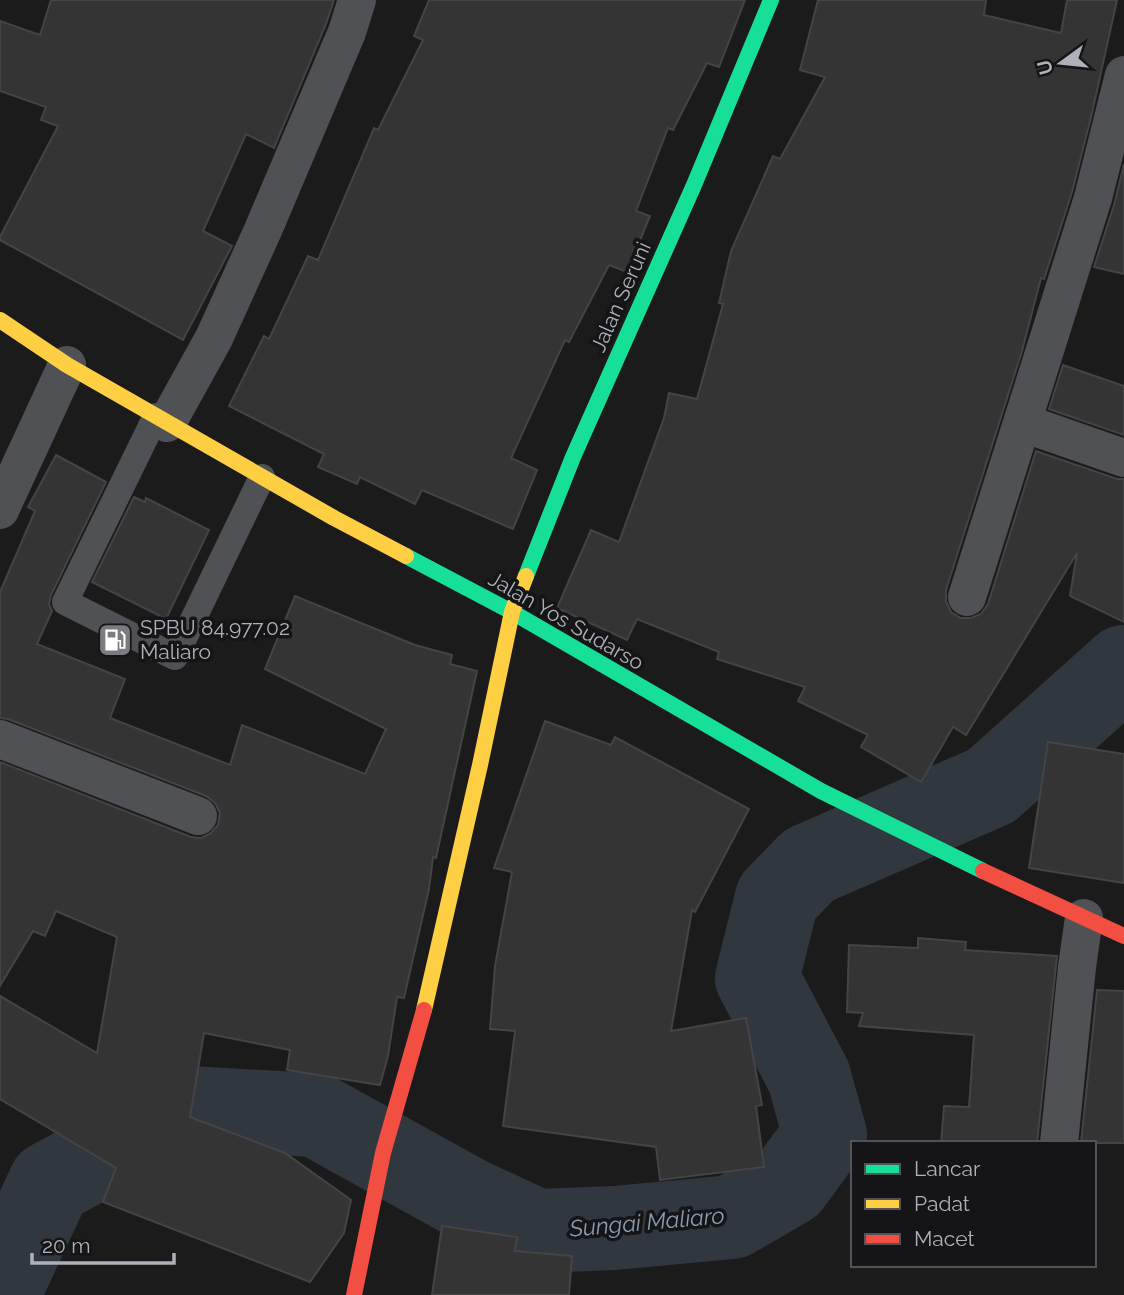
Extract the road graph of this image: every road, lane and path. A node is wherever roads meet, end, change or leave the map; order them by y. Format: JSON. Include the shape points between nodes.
{"nodes":[{"id":1,"x":356,"y":0,"type":"edge"},
{"id":2,"x":771,"y":0,"type":"edge"},
{"id":3,"x":1124,"y":75,"type":"edge"},
{"id":4,"x":0,"y":320,"type":"edge"},
{"id":5,"x":67,"y":365,"type":"junction"},
{"id":6,"x":162,"y":419,"type":"junction"},
{"id":7,"x":1023,"y":423,"type":"junction"},
{"id":8,"x":1124,"y":458,"type":"edge"},
{"id":9,"x":262,"y":477,"type":"junction"},
{"id":10,"x":0,"y":510,"type":"edge"},
{"id":11,"x":967,"y":597,"type":"dead end"},
{"id":12,"x":512,"y":612,"type":"junction"},
{"id":13,"x":0,"y":739,"type":"edge"},
{"id":14,"x":198,"y":816,"type":"dead end"},
{"id":15,"x":1084,"y":918,"type":"junction"},
{"id":16,"x":1124,"y":936,"type":"edge"},
{"id":17,"x":1059,"y":1141,"type":"edge"},
{"id":18,"x":354,"y":1295,"type":"edge"}],
"edges":[{"from":1,"to":6,"type":"street","via":[[347,32],[214,338]]},
{"from":2,"to":12,"type":"street","name":"Jalan Seruni","via":[[573,457]]},
{"from":3,"to":7,"type":"street","via":[[1093,198]]},
{"from":4,"to":5,"type":"street","name":"Jalan Yos Sudarso"},
{"from":5,"to":6,"type":"street","name":"Jalan Yos Sudarso"},
{"from":5,"to":10,"type":"street"},
{"from":6,"to":9,"type":"street","name":"Jalan Yos Sudarso"},
{"from":6,"to":9,"type":"lane","via":[[65,602],[175,657]]},
{"from":7,"to":8,"type":"street"},
{"from":7,"to":11,"type":"street"},
{"from":9,"to":12,"type":"street","name":"Jalan Yos Sudarso"},
{"from":12,"to":15,"type":"street","name":"Jalan Yos Sudarso","via":[[821,791]]},
{"from":12,"to":18,"type":"street","name":"Jalan Seruni","via":[[423,1015],[383,1153]]},
{"from":13,"to":14,"type":"street"},
{"from":15,"to":16,"type":"street","name":"Jalan Yos Sudarso"},
{"from":15,"to":17,"type":"street"}]}
